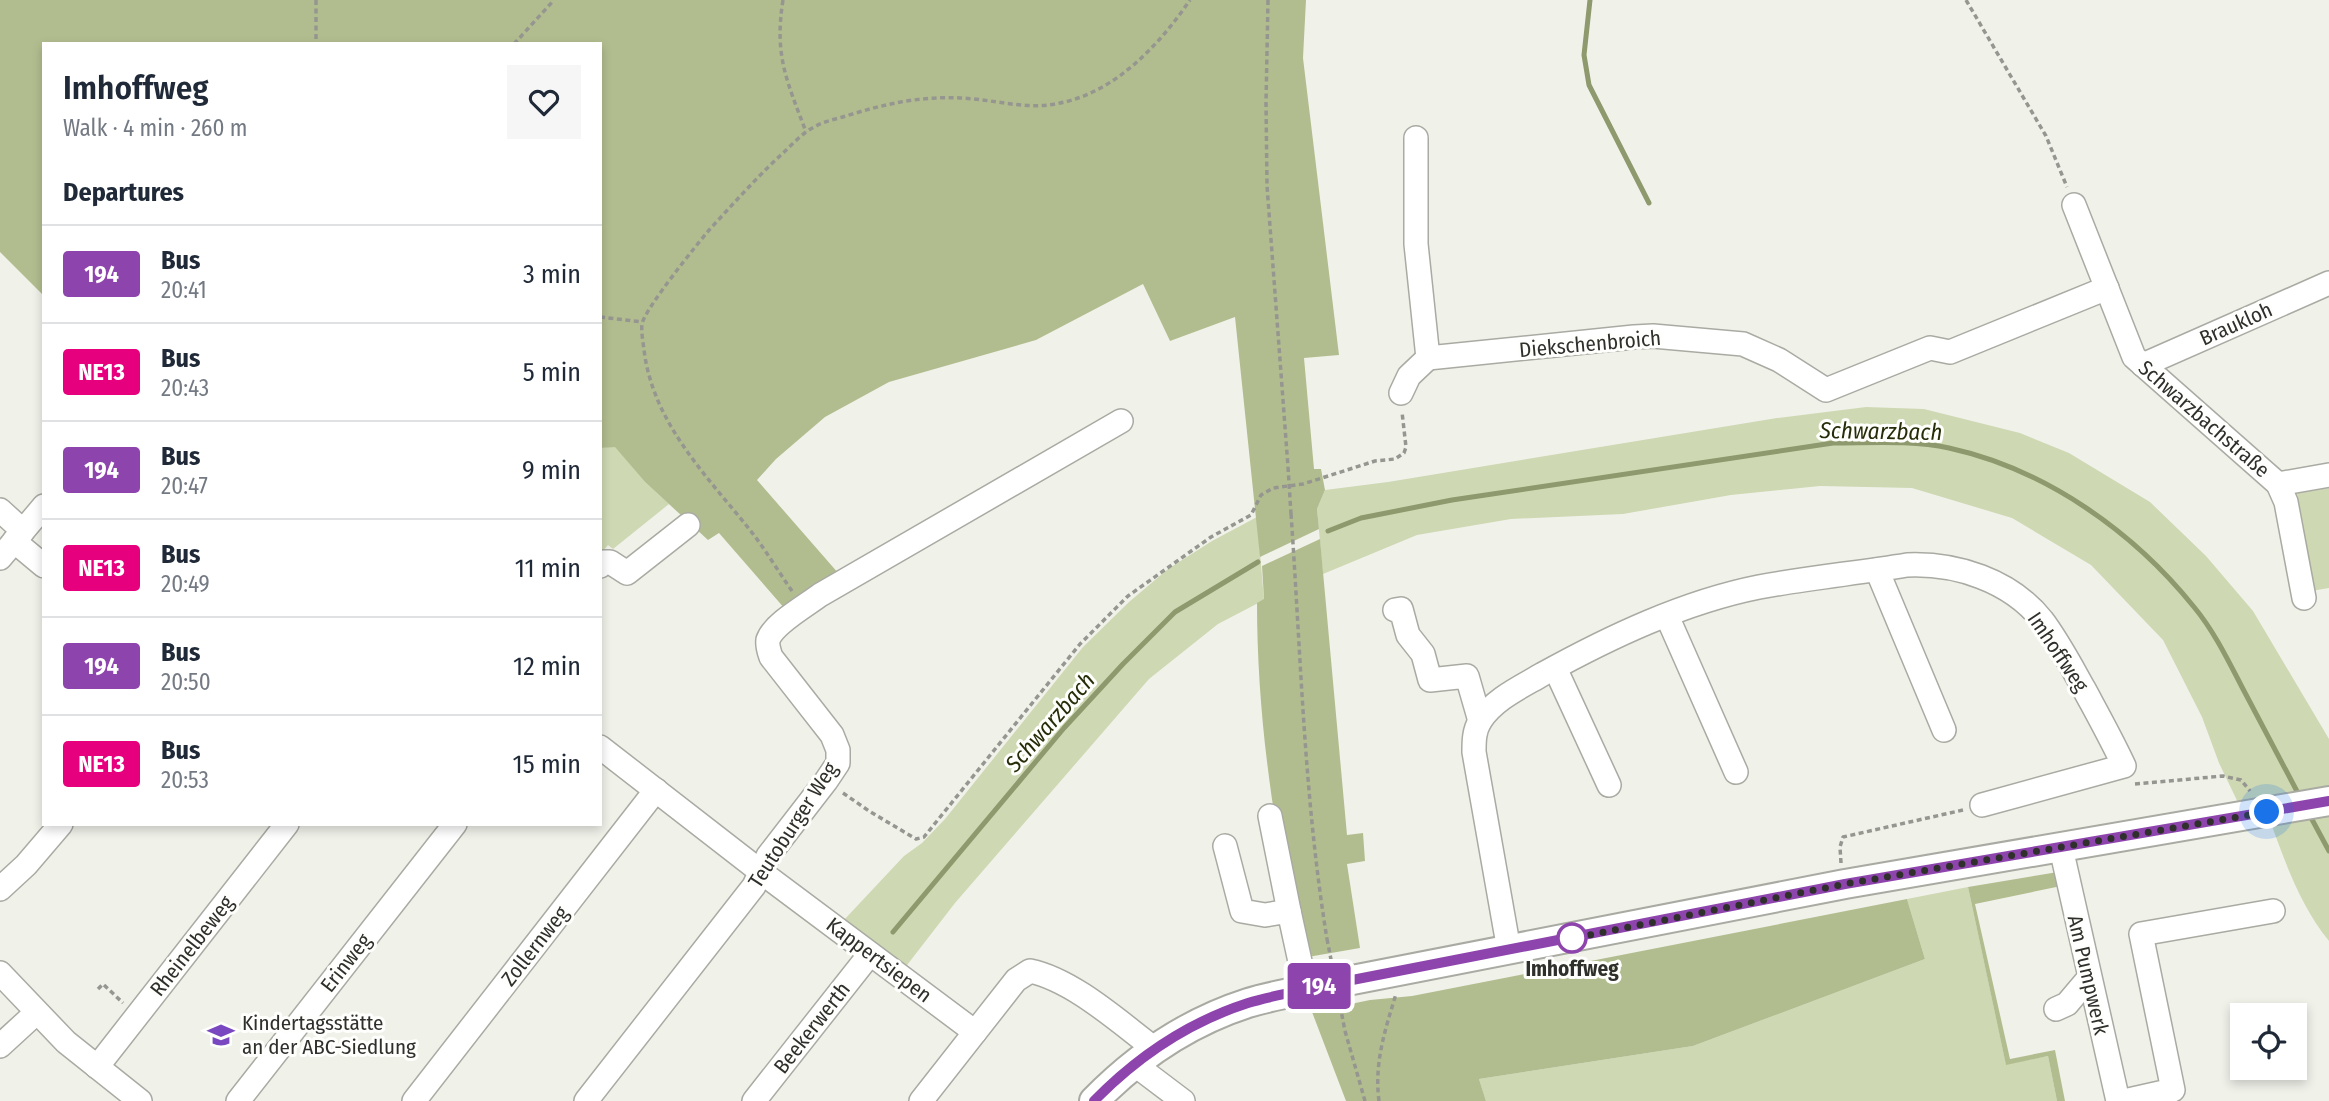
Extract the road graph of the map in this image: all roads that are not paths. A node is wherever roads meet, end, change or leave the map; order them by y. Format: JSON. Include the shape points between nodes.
{"nodes":[{"id":1,"x":1416,"y":138,"type":"dead end"},
{"id":2,"x":2074,"y":205,"type":"road end"},
{"id":3,"x":2329,"y":283,"type":"edge"},
{"id":4,"x":2107,"y":288,"type":"junction"},
{"id":5,"x":1428,"y":358,"type":"junction"},
{"id":6,"x":2143,"y":365,"type":"junction"},
{"id":7,"x":1401,"y":393,"type":"road end"},
{"id":8,"x":1122,"y":421,"type":"dead end"},
{"id":9,"x":2329,"y":475,"type":"edge"},
{"id":10,"x":2278,"y":484,"type":"junction"},
{"id":11,"x":42,"y":508,"type":"edge"},
{"id":12,"x":0,"y":510,"type":"edge"},
{"id":13,"x":688,"y":525,"type":"dead end"},
{"id":14,"x":12,"y":543,"type":"edge"},
{"id":15,"x":602,"y":564,"type":"edge"},
{"id":16,"x":42,"y":565,"type":"edge"},
{"id":17,"x":1877,"y":570,"type":"junction"},
{"id":18,"x":2304,"y":598,"type":"dead end"},
{"id":19,"x":1395,"y":610,"type":"dead end"},
{"id":20,"x":1667,"y":616,"type":"junction"},
{"id":21,"x":1555,"y":668,"type":"junction"},
{"id":22,"x":1480,"y":721,"type":"junction"},
{"id":23,"x":1944,"y":730,"type":"dead end"},
{"id":24,"x":602,"y":749,"type":"edge"},
{"id":25,"x":1736,"y":772,"type":"dead end"},
{"id":26,"x":1609,"y":785,"type":"dead end"},
{"id":27,"x":656,"y":790,"type":"junction"},
{"id":28,"x":2329,"y":801,"type":"edge"},
{"id":29,"x":1982,"y":805,"type":"road end"},
{"id":30,"x":1270,"y":816,"type":"dead end"},
{"id":31,"x":59,"y":826,"type":"edge"},
{"id":32,"x":285,"y":826,"type":"edge"},
{"id":33,"x":453,"y":826,"type":"edge"},
{"id":34,"x":1225,"y":846,"type":"dead end"},
{"id":35,"x":2061,"y":848,"type":"junction"},
{"id":36,"x":761,"y":872,"type":"junction"},
{"id":37,"x":0,"y":889,"type":"edge"},
{"id":38,"x":1289,"y":911,"type":"junction"},
{"id":39,"x":2273,"y":911,"type":"dead end"},
{"id":40,"x":1509,"y":950,"type":"junction"},
{"id":41,"x":870,"y":954,"type":"junction"},
{"id":42,"x":0,"y":973,"type":"edge"},
{"id":43,"x":2089,"y":978,"type":"junction"},
{"id":44,"x":1306,"y":989,"type":"junction"},
{"id":45,"x":2056,"y":1009,"type":"dead end"},
{"id":46,"x":36,"y":1013,"type":"junction"},
{"id":47,"x":975,"y":1032,"type":"junction"},
{"id":48,"x":0,"y":1045,"type":"edge"},
{"id":49,"x":1144,"y":1056,"type":"junction"},
{"id":50,"x":97,"y":1068,"type":"junction"},
{"id":51,"x":140,"y":1101,"type":"edge"},
{"id":52,"x":238,"y":1101,"type":"edge"},
{"id":53,"x":414,"y":1101,"type":"edge"},
{"id":54,"x":586,"y":1101,"type":"edge"},
{"id":55,"x":754,"y":1101,"type":"edge"},
{"id":56,"x":921,"y":1101,"type":"edge"},
{"id":57,"x":1094,"y":1101,"type":"edge"},
{"id":58,"x":1183,"y":1101,"type":"edge"},
{"id":59,"x":2118,"y":1101,"type":"edge"},
{"id":60,"x":2124,"y":1101,"type":"edge"}],
"edges":[{"from":1,"to":5,"type":"street","via":[[1416,244]]},
{"from":2,"to":4,"type":"street","name":"Schwarzbachstraße"},
{"from":3,"to":6,"type":"street","name":"Braukloh"},
{"from":4,"to":5,"type":"street","name":"Diekschenbroich","via":[[1950,352],[1930,348],[1826,390],[1743,344],[1700,339],[1634,337]]},
{"from":4,"to":6,"type":"street","name":"Schwarzbachstraße","via":[[2134,357]]},
{"from":5,"to":7,"type":"street","via":[[1409,376]]},
{"from":6,"to":10,"type":"street","name":"Schwarzbachstraße"},
{"from":8,"to":36,"type":"street","name":"Teutoburger Weg","via":[[857,574],[784,621],[771,635],[771,657],[832,735],[838,763],[768,856]]},
{"from":9,"to":10,"type":"street"},
{"from":10,"to":18,"type":"street","name":"Schwarzbachstraße","via":[[2286,502]]},
{"from":11,"to":14,"type":"street"},
{"from":12,"to":14,"type":"street"},
{"from":13,"to":15,"type":"street","via":[[627,573],[610,562]]},
{"from":14,"to":16,"type":"street"},
{"from":17,"to":20,"type":"street","name":"Imhoffweg","via":[[1758,587]]},
{"from":17,"to":23,"type":"street"},
{"from":17,"to":29,"type":"street","name":"Imhoffweg","via":[[1928,564],[1958,569],[1982,577],[2023,602],[2041,619],[2069,661],[2127,775]]},
{"from":19,"to":22,"type":"street","via":[[1401,608],[1408,635],[1423,654],[1430,680],[1467,676]]},
{"from":20,"to":21,"type":"street","name":"Imhoffweg"},
{"from":20,"to":25,"type":"street"},
{"from":21,"to":22,"type":"street","name":"Imhoffweg","via":[[1498,701]]},
{"from":21,"to":26,"type":"street"},
{"from":22,"to":40,"type":"street","via":[[1474,752]]},
{"from":24,"to":27,"type":"street","name":"Kappertsiepen"},
{"from":27,"to":36,"type":"street","name":"Kappertsiepen"},
{"from":27,"to":53,"type":"street","name":"Zollernweg"},
{"from":28,"to":35,"type":"main road"},
{"from":30,"to":38,"type":"street"},
{"from":31,"to":37,"type":"street"},
{"from":32,"to":50,"type":"street","name":"Rheinelbeweg"},
{"from":33,"to":52,"type":"street","name":"Erinweg"},
{"from":34,"to":38,"type":"street","via":[[1242,911],[1258,915]]},
{"from":35,"to":40,"type":"main road","via":[[1845,884]]},
{"from":35,"to":43,"type":"street","name":"Am Pumpwerk"},
{"from":36,"to":41,"type":"street","name":"Kappertsiepen"},
{"from":36,"to":54,"type":"street","name":"Teutoburger Weg","via":[[754,887]]},
{"from":38,"to":44,"type":"street"},
{"from":39,"to":60,"type":"street","via":[[2141,934],[2173,1090]]},
{"from":40,"to":44,"type":"main road"},
{"from":41,"to":47,"type":"street","name":"Kappertsiepen"},
{"from":41,"to":55,"type":"street","name":"Beekerwerth"},
{"from":42,"to":46,"type":"street"},
{"from":43,"to":45,"type":"street","via":[[2067,1004]]},
{"from":43,"to":59,"type":"street","name":"Am Pumpwerk"},
{"from":44,"to":49,"type":"main road","via":[[1248,1003],[1198,1024]]},
{"from":46,"to":48,"type":"street"},
{"from":46,"to":50,"type":"street"},
{"from":47,"to":49,"type":"street","via":[[1016,980],[1030,971],[1066,985]]},
{"from":47,"to":56,"type":"street"},
{"from":49,"to":57,"type":"main road"},
{"from":49,"to":58,"type":"street"},
{"from":50,"to":51,"type":"street"}]}
